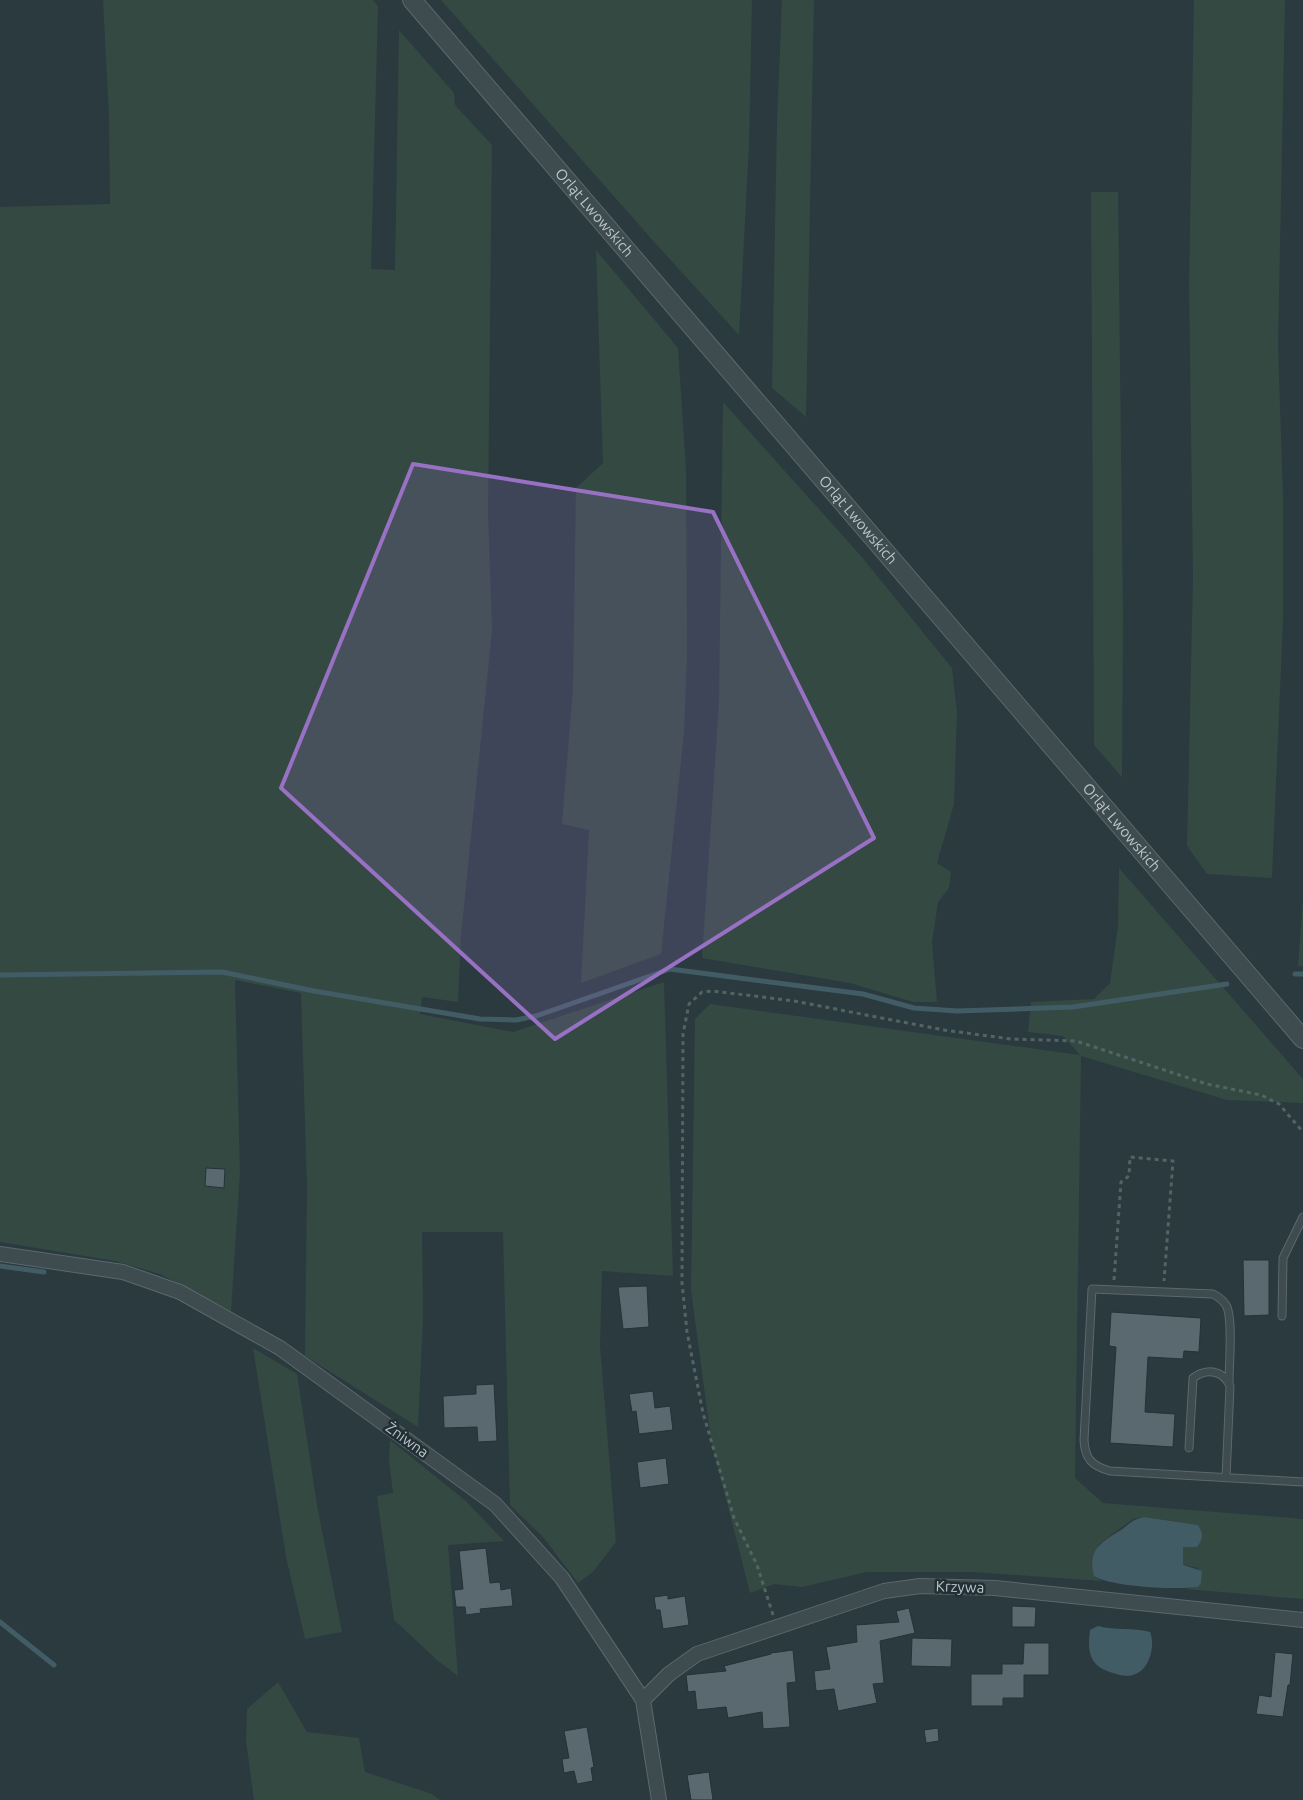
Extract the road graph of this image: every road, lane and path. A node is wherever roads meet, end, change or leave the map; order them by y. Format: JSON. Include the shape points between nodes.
{"nodes":[{"id":1,"x":412,"y":0,"type":"edge"},
{"id":2,"x":1303,"y":1039,"type":"edge"},
{"id":3,"x":1303,"y":1132,"type":"edge"},
{"id":4,"x":1303,"y":1217,"type":"edge"},
{"id":5,"x":0,"y":1254,"type":"edge"},
{"id":6,"x":1113,"y":1290,"type":"junction"},
{"id":7,"x":1164,"y":1292,"type":"junction"},
{"id":8,"x":1282,"y":1316,"type":"dead end"},
{"id":9,"x":1229,"y":1383,"type":"junction"},
{"id":10,"x":1189,"y":1448,"type":"dead end"},
{"id":11,"x":1226,"y":1478,"type":"junction"},
{"id":12,"x":1303,"y":1482,"type":"edge"},
{"id":13,"x":1303,"y":1620,"type":"edge"},
{"id":14,"x":776,"y":1627,"type":"junction"},
{"id":15,"x":643,"y":1700,"type":"junction"},
{"id":16,"x":659,"y":1800,"type":"edge"}],
"edges":[{"from":1,"to":2,"type":"street","name":"Orląt Lwowskich"},
{"from":3,"to":14,"type":"path","via":[[1280,1104],[1261,1096],[1207,1084],[1076,1041],[944,1030],[729,992],[702,992],[692,999],[685,1013],[683,1062],[682,1283],[687,1332],[703,1413],[734,1518],[757,1564]]},
{"from":4,"to":8,"type":"lane","via":[[1283,1258]]},
{"from":5,"to":15,"type":"street","name":"Żniwna","via":[[123,1272],[151,1280],[188,1296],[280,1348],[495,1504],[562,1578]]},
{"from":6,"to":7,"type":"lane"},
{"from":6,"to":7,"type":"path","via":[[1121,1182],[1129,1176],[1130,1158],[1173,1161]]},
{"from":6,"to":11,"type":"lane","via":[[1092,1289],[1084,1440],[1090,1462],[1110,1471]]},
{"from":7,"to":9,"type":"lane","via":[[1213,1294],[1222,1299],[1229,1320]]},
{"from":9,"to":10,"type":"lane","via":[[1221,1373],[1210,1371],[1193,1378]]},
{"from":9,"to":11,"type":"lane"},
{"from":11,"to":12,"type":"lane"},
{"from":13,"to":14,"type":"street","name":"Krzywa","via":[[995,1588],[920,1586],[884,1591]]},
{"from":14,"to":15,"type":"street","name":"Krzywa","via":[[697,1654],[669,1674]]},
{"from":15,"to":16,"type":"street","name":"Żniwna"}]}
